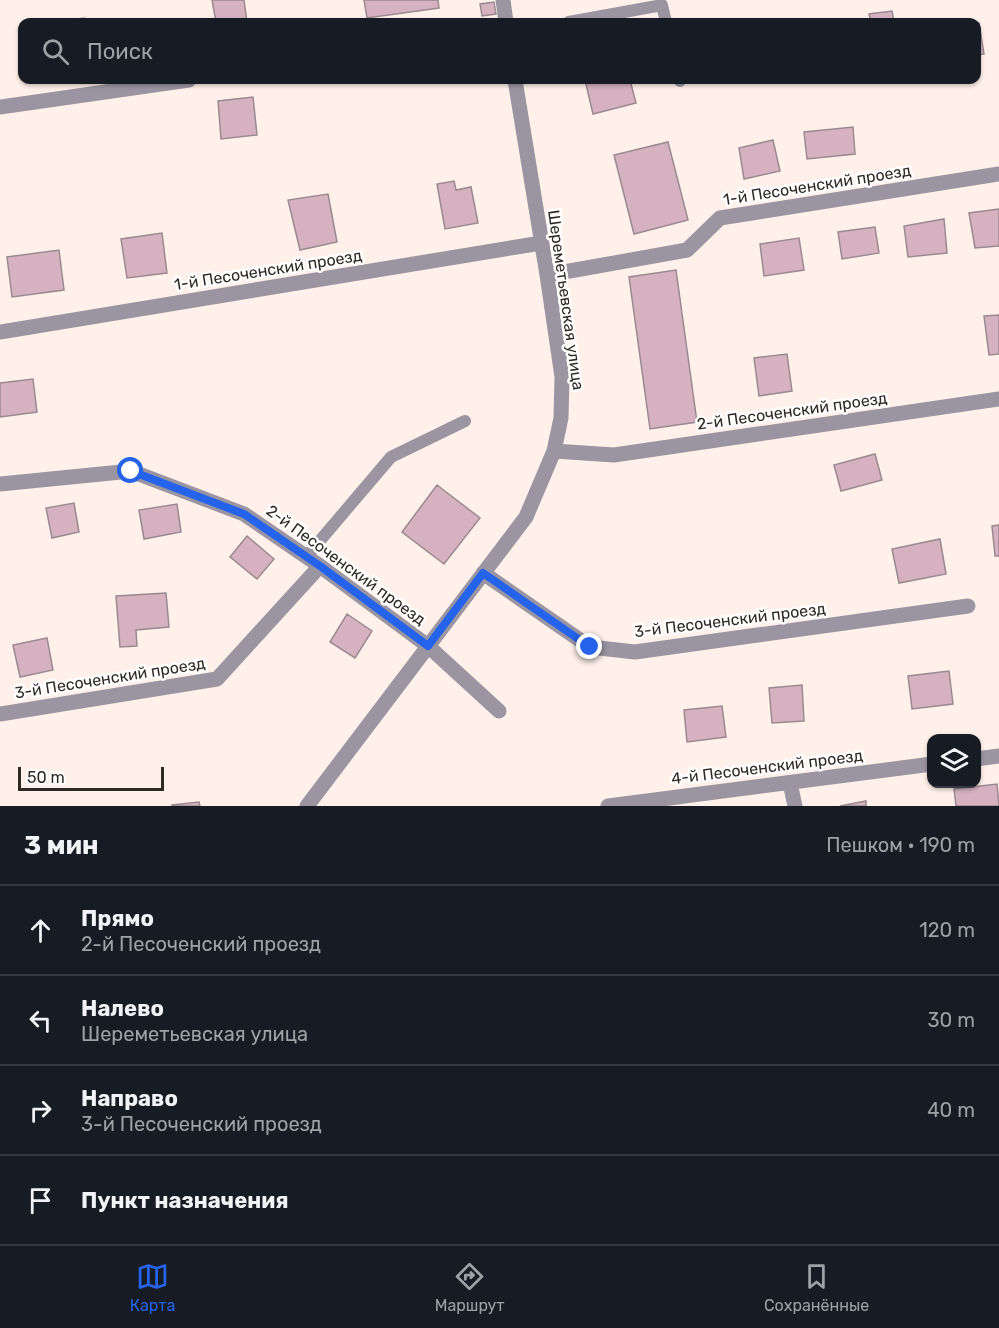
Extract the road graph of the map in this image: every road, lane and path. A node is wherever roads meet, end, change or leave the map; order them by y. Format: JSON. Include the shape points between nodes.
{"nodes":[{"id":1,"x":503,"y":0,"type":"edge"},
{"id":2,"x":505,"y":18,"type":"edge"},
{"id":3,"x":591,"y":18,"type":"edge"},
{"id":4,"x":665,"y":18,"type":"edge"},
{"id":5,"x":161,"y":84,"type":"edge"},
{"id":6,"x":516,"y":84,"type":"edge"},
{"id":7,"x":0,"y":107,"type":"edge"},
{"id":8,"x":999,"y":174,"type":"edge"},
{"id":9,"x":541,"y":243,"type":"junction"},
{"id":10,"x":547,"y":275,"type":"junction"},
{"id":11,"x":0,"y":332,"type":"edge"},
{"id":12,"x":999,"y":399,"type":"edge"},
{"id":13,"x":465,"y":421,"type":"dead end"},
{"id":14,"x":554,"y":451,"type":"junction"},
{"id":15,"x":0,"y":484,"type":"edge"},
{"id":16,"x":306,"y":557,"type":"junction"},
{"id":17,"x":320,"y":566,"type":"junction"},
{"id":18,"x":483,"y":573,"type":"junction"},
{"id":19,"x":968,"y":606,"type":"dead end"},
{"id":20,"x":428,"y":646,"type":"junction"},
{"id":21,"x":500,"y":711,"type":"dead end"},
{"id":22,"x":0,"y":714,"type":"edge"},
{"id":23,"x":999,"y":756,"type":"edge"},
{"id":24,"x":981,"y":758,"type":"edge"},
{"id":25,"x":927,"y":765,"type":"edge"},
{"id":26,"x":790,"y":783,"type":"junction"},
{"id":27,"x":307,"y":806,"type":"edge"},
{"id":28,"x":608,"y":806,"type":"edge"},
{"id":29,"x":795,"y":806,"type":"edge"}],
"edges":[{"from":1,"to":2,"type":"street"},
{"from":3,"to":4,"type":"lane","via":[[662,5]]},
{"from":5,"to":7,"type":"street"},
{"from":6,"to":9,"type":"street","name":"Шереметьевская улица"},
{"from":8,"to":10,"type":"street","name":"1-й Песоченский проезд","via":[[720,218],[687,250]]},
{"from":9,"to":10,"type":"street","name":"Шереметьевская улица"},
{"from":9,"to":11,"type":"street","name":"1-й Песоченский проезд"},
{"from":10,"to":14,"type":"street","name":"Шереметьевская улица","via":[[561,377],[561,418]]},
{"from":12,"to":14,"type":"street","name":"2-й Песоченский проезд","via":[[614,455]]},
{"from":13,"to":16,"type":"lane","via":[[391,457]]},
{"from":14,"to":18,"type":"street","name":"Шереметьевская улица","via":[[526,518]]},
{"from":15,"to":16,"type":"street","name":"2-й Песоченский проезд","via":[[131,471],[244,514]]},
{"from":16,"to":17,"type":"street","name":"2-й Песоченский проезд"},
{"from":17,"to":20,"type":"street","name":"2-й Песоченский проезд"},
{"from":17,"to":22,"type":"street","name":"3-й Песоченский проезд","via":[[217,679]]},
{"from":18,"to":19,"type":"street","name":"3-й Песоченский проезд","via":[[590,647],[636,652]]},
{"from":18,"to":20,"type":"street","name":"Шереметьевская улица"},
{"from":20,"to":21,"type":"street"},
{"from":20,"to":27,"type":"street","name":"Шереметьевская улица"},
{"from":23,"to":24,"type":"street"},
{"from":25,"to":26,"type":"street","name":"4-й Песоченский проезд"},
{"from":26,"to":28,"type":"street","name":"4-й Песоченский проезд"},
{"from":26,"to":29,"type":"street"}]}
